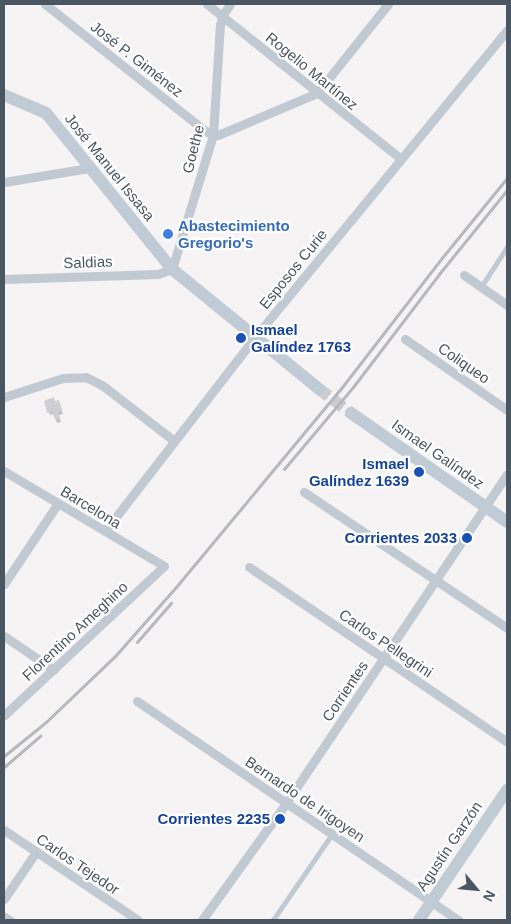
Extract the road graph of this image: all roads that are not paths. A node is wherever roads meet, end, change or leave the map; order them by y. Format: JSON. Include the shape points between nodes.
{"nodes":[{"id":1,"x":46,"y":4,"type":"edge"},
{"id":2,"x":207,"y":4,"type":"edge"},
{"id":3,"x":230,"y":4,"type":"edge"},
{"id":4,"x":388,"y":4,"type":"edge"},
{"id":5,"x":222,"y":16,"type":"junction"},
{"id":6,"x":507,"y":30,"type":"edge"},
{"id":7,"x":317,"y":93,"type":"junction"},
{"id":8,"x":4,"y":95,"type":"edge"},
{"id":9,"x":213,"y":135,"type":"junction"},
{"id":10,"x":401,"y":158,"type":"junction"},
{"id":11,"x":89,"y":168,"type":"junction"},
{"id":12,"x":4,"y":182,"type":"edge"},
{"id":13,"x":507,"y":247,"type":"edge"},
{"id":14,"x":172,"y":269,"type":"junction"},
{"id":15,"x":464,"y":275,"type":"dead end"},
{"id":16,"x":4,"y":279,"type":"edge"},
{"id":17,"x":481,"y":287,"type":"junction"},
{"id":18,"x":507,"y":305,"type":"edge"},
{"id":19,"x":255,"y":337,"type":"junction"},
{"id":20,"x":405,"y":339,"type":"dead end"},
{"id":21,"x":319,"y":389,"type":"tunnel mouth"},
{"id":22,"x":4,"y":397,"type":"edge"},
{"id":23,"x":507,"y":410,"type":"edge"},
{"id":24,"x":350,"y":413,"type":"tunnel mouth"},
{"id":25,"x":174,"y":440,"type":"junction"},
{"id":26,"x":4,"y":471,"type":"edge"},
{"id":27,"x":507,"y":474,"type":"edge"},
{"id":28,"x":304,"y":492,"type":"dead end"},
{"id":29,"x":58,"y":503,"type":"junction"},
{"id":30,"x":485,"y":507,"type":"junction"},
{"id":31,"x":507,"y":522,"type":"edge"},
{"id":32,"x":105,"y":531,"type":"junction"},
{"id":33,"x":164,"y":566,"type":"joint"},
{"id":34,"x":249,"y":567,"type":"dead end"},
{"id":35,"x":436,"y":580,"type":"junction"},
{"id":36,"x":4,"y":584,"type":"edge"},
{"id":37,"x":507,"y":628,"type":"edge"},
{"id":38,"x":4,"y":636,"type":"edge"},
{"id":39,"x":384,"y":658,"type":"junction"},
{"id":40,"x":54,"y":670,"type":"junction"},
{"id":41,"x":136,"y":701,"type":"dead end"},
{"id":42,"x":4,"y":715,"type":"edge"},
{"id":43,"x":507,"y":742,"type":"edge"},
{"id":44,"x":507,"y":790,"type":"edge"},
{"id":45,"x":286,"y":803,"type":"junction"},
{"id":46,"x":4,"y":830,"type":"edge"},
{"id":47,"x":332,"y":834,"type":"junction"},
{"id":48,"x":36,"y":852,"type":"junction"},
{"id":49,"x":4,"y":899,"type":"edge"},
{"id":50,"x":431,"y":902,"type":"junction"},
{"id":51,"x":4,"y":914,"type":"edge"},
{"id":52,"x":13,"y":920,"type":"edge"},
{"id":53,"x":138,"y":920,"type":"edge"},
{"id":54,"x":202,"y":920,"type":"edge"},
{"id":55,"x":273,"y":920,"type":"edge"},
{"id":56,"x":419,"y":920,"type":"edge"},
{"id":57,"x":458,"y":920,"type":"edge"}],
"edges":[{"from":1,"to":9,"type":"street","name":"José P. Giménez"},
{"from":2,"to":5,"type":"street","name":"Rogelio Martínez"},
{"from":3,"to":5,"type":"street","name":"Goethe"},
{"from":4,"to":7,"type":"street"},
{"from":5,"to":7,"type":"street","name":"Rogelio Martínez"},
{"from":5,"to":9,"type":"street","name":"Goethe"},
{"from":6,"to":10,"type":"street","name":"Esposos Curie"},
{"from":7,"to":9,"type":"street"},
{"from":7,"to":10,"type":"street","name":"Rogelio Martínez"},
{"from":8,"to":11,"type":"main road","name":"José Manuel Issasa","via":[[46,113]]},
{"from":9,"to":14,"type":"street","name":"Goethe"},
{"from":10,"to":19,"type":"street","name":"Esposos Curie"},
{"from":11,"to":12,"type":"street"},
{"from":11,"to":14,"type":"main road","name":"José Manuel Issasa"},
{"from":13,"to":17,"type":"lane"},
{"from":14,"to":16,"type":"street","name":"Saldias","via":[[158,274]]},
{"from":14,"to":19,"type":"main road","name":"José Manuel Issasa"},
{"from":15,"to":17,"type":"street"},
{"from":17,"to":18,"type":"street"},
{"from":19,"to":21,"type":"main road","name":"José Manuel Issasa"},
{"from":19,"to":25,"type":"street","name":"Esposos Curie"},
{"from":20,"to":23,"type":"street","name":"Coliqueo"},
{"from":22,"to":25,"type":"street","via":[[63,378],[86,377],[102,385]]},
{"from":24,"to":30,"type":"main road","name":"Ismael Galíndez"},
{"from":25,"to":32,"type":"street","name":"Esposos Curie"},
{"from":26,"to":29,"type":"street","name":"Barcelona"},
{"from":27,"to":30,"type":"street","name":"Corrientes"},
{"from":28,"to":35,"type":"street"},
{"from":29,"to":32,"type":"street","name":"Barcelona"},
{"from":29,"to":36,"type":"street"},
{"from":30,"to":31,"type":"main road","name":"Ismael Galíndez"},
{"from":30,"to":35,"type":"street","name":"Corrientes"},
{"from":32,"to":33,"type":"street","name":"Barcelona"},
{"from":33,"to":40,"type":"street","name":"Florentino Ameghino"},
{"from":34,"to":39,"type":"street","name":"Carlos Pellegrini"},
{"from":35,"to":37,"type":"street"},
{"from":35,"to":39,"type":"street","name":"Corrientes"},
{"from":38,"to":40,"type":"street"},
{"from":39,"to":43,"type":"street","name":"Carlos Pellegrini"},
{"from":39,"to":45,"type":"street","name":"Corrientes"},
{"from":40,"to":42,"type":"street","name":"Florentino Ameghino"},
{"from":41,"to":45,"type":"street","name":"Bernardo de Irigoyen"},
{"from":44,"to":50,"type":"main road","name":"Agustín Garzón"},
{"from":45,"to":47,"type":"street","name":"Bernardo de Irigoyen"},
{"from":45,"to":54,"type":"street","name":"Corrientes"},
{"from":46,"to":48,"type":"street","name":"Carlos Tejedor"},
{"from":47,"to":50,"type":"street","name":"Bernardo de Irigoyen"},
{"from":47,"to":55,"type":"lane"},
{"from":48,"to":49,"type":"street"},
{"from":48,"to":53,"type":"street","name":"Carlos Tejedor"},
{"from":50,"to":56,"type":"main road","name":"Agustín Garzón"},
{"from":50,"to":57,"type":"street","name":"Bernardo de Irigoyen"},
{"from":51,"to":52,"type":"lane"}]}
